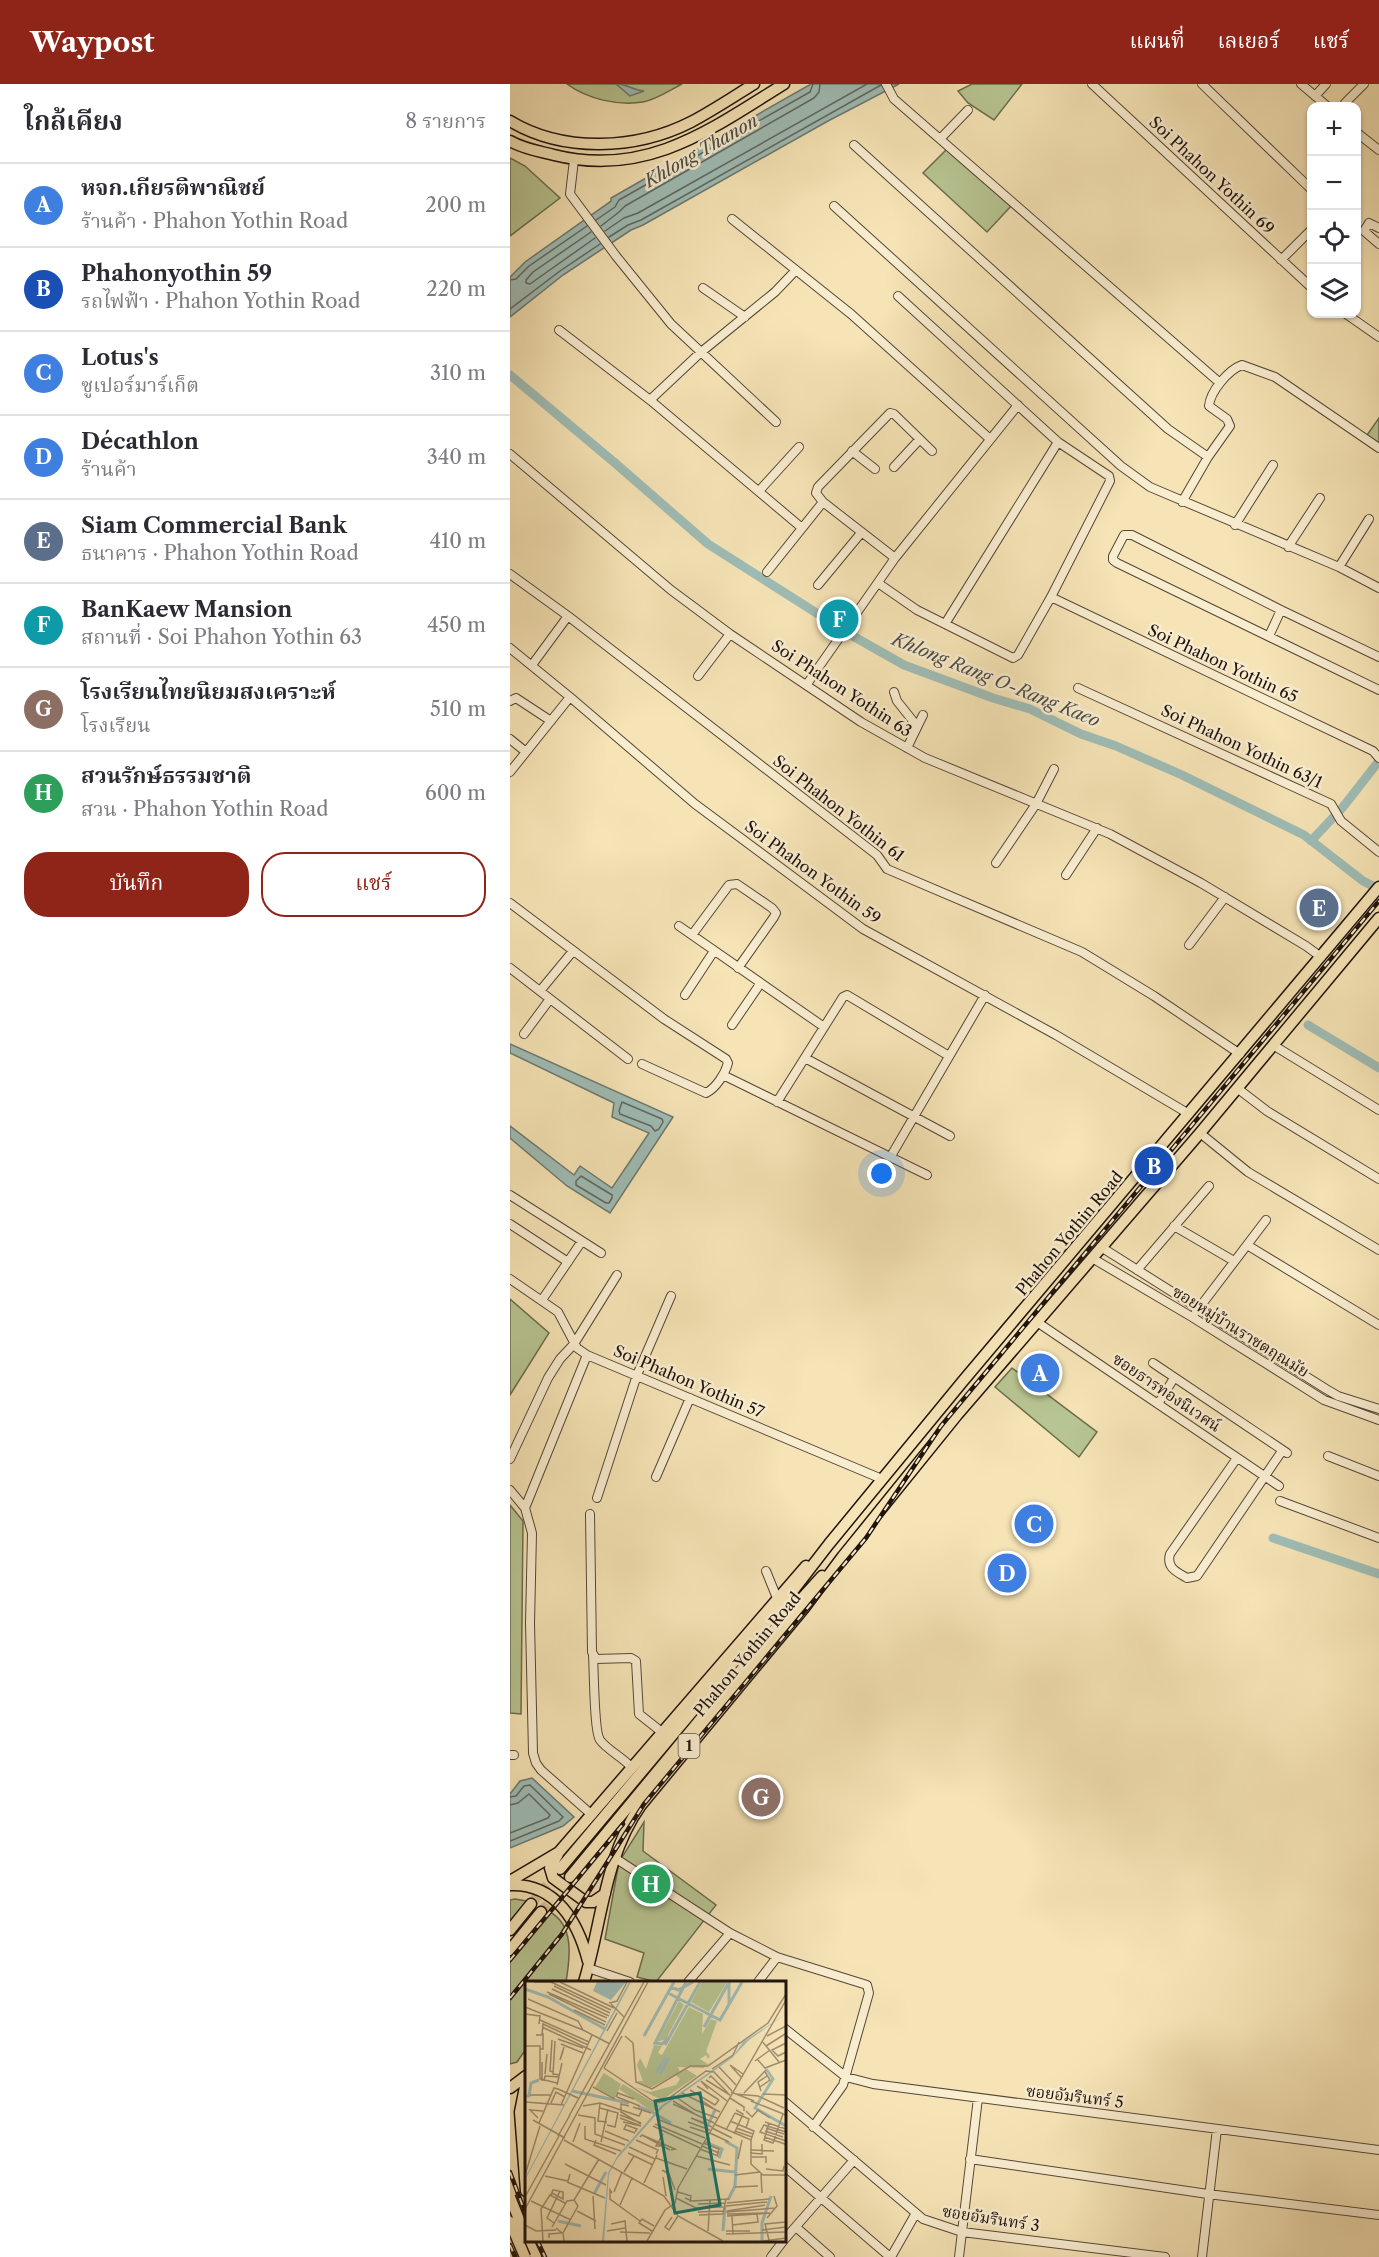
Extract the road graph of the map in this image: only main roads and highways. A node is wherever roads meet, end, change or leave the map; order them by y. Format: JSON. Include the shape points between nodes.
{"nodes":[{"id":1,"x":754,"y":84,"type":"edge"},
{"id":2,"x":784,"y":84,"type":"edge"},
{"id":3,"x":510,"y":121,"type":"edge"},
{"id":4,"x":510,"y":141,"type":"edge"},
{"id":5,"x":1376,"y":891,"type":"edge"},
{"id":6,"x":1379,"y":918,"type":"edge"},
{"id":7,"x":1286,"y":999,"type":"junction"},
{"id":8,"x":1278,"y":1009,"type":"junction"},
{"id":9,"x":1302,"y":1010,"type":"junction"},
{"id":10,"x":1294,"y":1020,"type":"junction"},
{"id":11,"x":829,"y":1544,"type":"junction"},
{"id":12,"x":843,"y":1556,"type":"junction"},
{"id":13,"x":559,"y":1852,"type":"junction"},
{"id":14,"x":560,"y":1869,"type":"tunnel mouth"},
{"id":15,"x":570,"y":1877,"type":"tunnel mouth"},
{"id":16,"x":510,"y":1883,"type":"edge"},
{"id":17,"x":605,"y":1894,"type":"junction"},
{"id":18,"x":531,"y":1904,"type":"tunnel mouth"},
{"id":19,"x":541,"y":1912,"type":"tunnel mouth"},
{"id":20,"x":510,"y":1930,"type":"edge"},
{"id":21,"x":510,"y":1950,"type":"edge"},
{"id":22,"x":588,"y":1966,"type":"junction"},
{"id":23,"x":584,"y":1981,"type":"edge"},
{"id":24,"x":525,"y":2077,"type":"edge"},
{"id":25,"x":525,"y":2085,"type":"edge"},
{"id":26,"x":510,"y":2088,"type":"edge"},
{"id":27,"x":525,"y":2178,"type":"edge"},
{"id":28,"x":510,"y":2197,"type":"edge"},
{"id":29,"x":510,"y":2222,"type":"edge"},
{"id":30,"x":525,"y":2229,"type":"edge"},
{"id":31,"x":510,"y":2233,"type":"edge"},
{"id":32,"x":525,"y":2234,"type":"edge"},
{"id":33,"x":529,"y":2242,"type":"edge"},
{"id":34,"x":536,"y":2242,"type":"edge"},
{"id":35,"x":525,"y":2257,"type":"edge"},
{"id":36,"x":538,"y":2257,"type":"edge"}],
"edges":[{"from":1,"to":3,"type":"main road","via":[[690,122],[658,135],[616,144],[570,142],[525,130]]},
{"from":2,"to":4,"type":"main road","via":[[699,136],[666,150],[620,160],[574,160]]},
{"from":5,"to":7,"type":"main road","name":"Phahon Yothin Road"},
{"from":6,"to":9,"type":"main road","name":"Phahon Yothin Road"},
{"from":7,"to":8,"type":"main road","name":"Phahon Yothin Road"},
{"from":7,"to":9,"type":"main road"},
{"from":8,"to":10,"type":"main road"},
{"from":8,"to":11,"type":"main road","name":"Phahon Yothin Road"},
{"from":9,"to":10,"type":"main road","name":"Phahon Yothin Road"},
{"from":10,"to":12,"type":"main road","name":"Phahon Yothin Road"},
{"from":11,"to":13,"type":"main road","name":"Phahon Yothin Road","number":"1","via":[[777,1598]]},
{"from":11,"to":14,"type":"main road","name":"Phahon Yothin Road","number":"1"},
{"from":12,"to":15,"type":"main road","name":"Phahon Yothin Road","number":"1","via":[[791,1610]]},
{"from":12,"to":17,"type":"main road","name":"Phahon Yothin Road","number":"1","via":[[808,1604],[641,1805],[624,1834]]},
{"from":13,"to":16,"type":"main road","name":"Phahon Yothin Road","number":"1"},
{"from":13,"to":17,"type":"main road","via":[[550,1868],[554,1878],[586,1902]]},
{"from":16,"to":22,"type":"main road","via":[[546,1892],[560,1904],[577,1927]]},
{"from":17,"to":22,"type":"main road","name":"Phahon Yothin Road","number":"1"},
{"from":18,"to":20,"type":"main road"},
{"from":19,"to":21,"type":"main road"},
{"from":22,"to":23,"type":"main road","name":"Phahon Yothin Road"},
{"from":24,"to":26,"type":"main road"},
{"from":25,"to":27,"type":"main road","via":[[520,2112]]},
{"from":28,"to":32,"type":"main road","bridge":true},
{"from":29,"to":35,"type":"main road","bridge":true},
{"from":30,"to":31,"type":"main road"},
{"from":33,"to":36,"type":"main road"},
{"from":34,"to":36,"type":"main road"}]}
